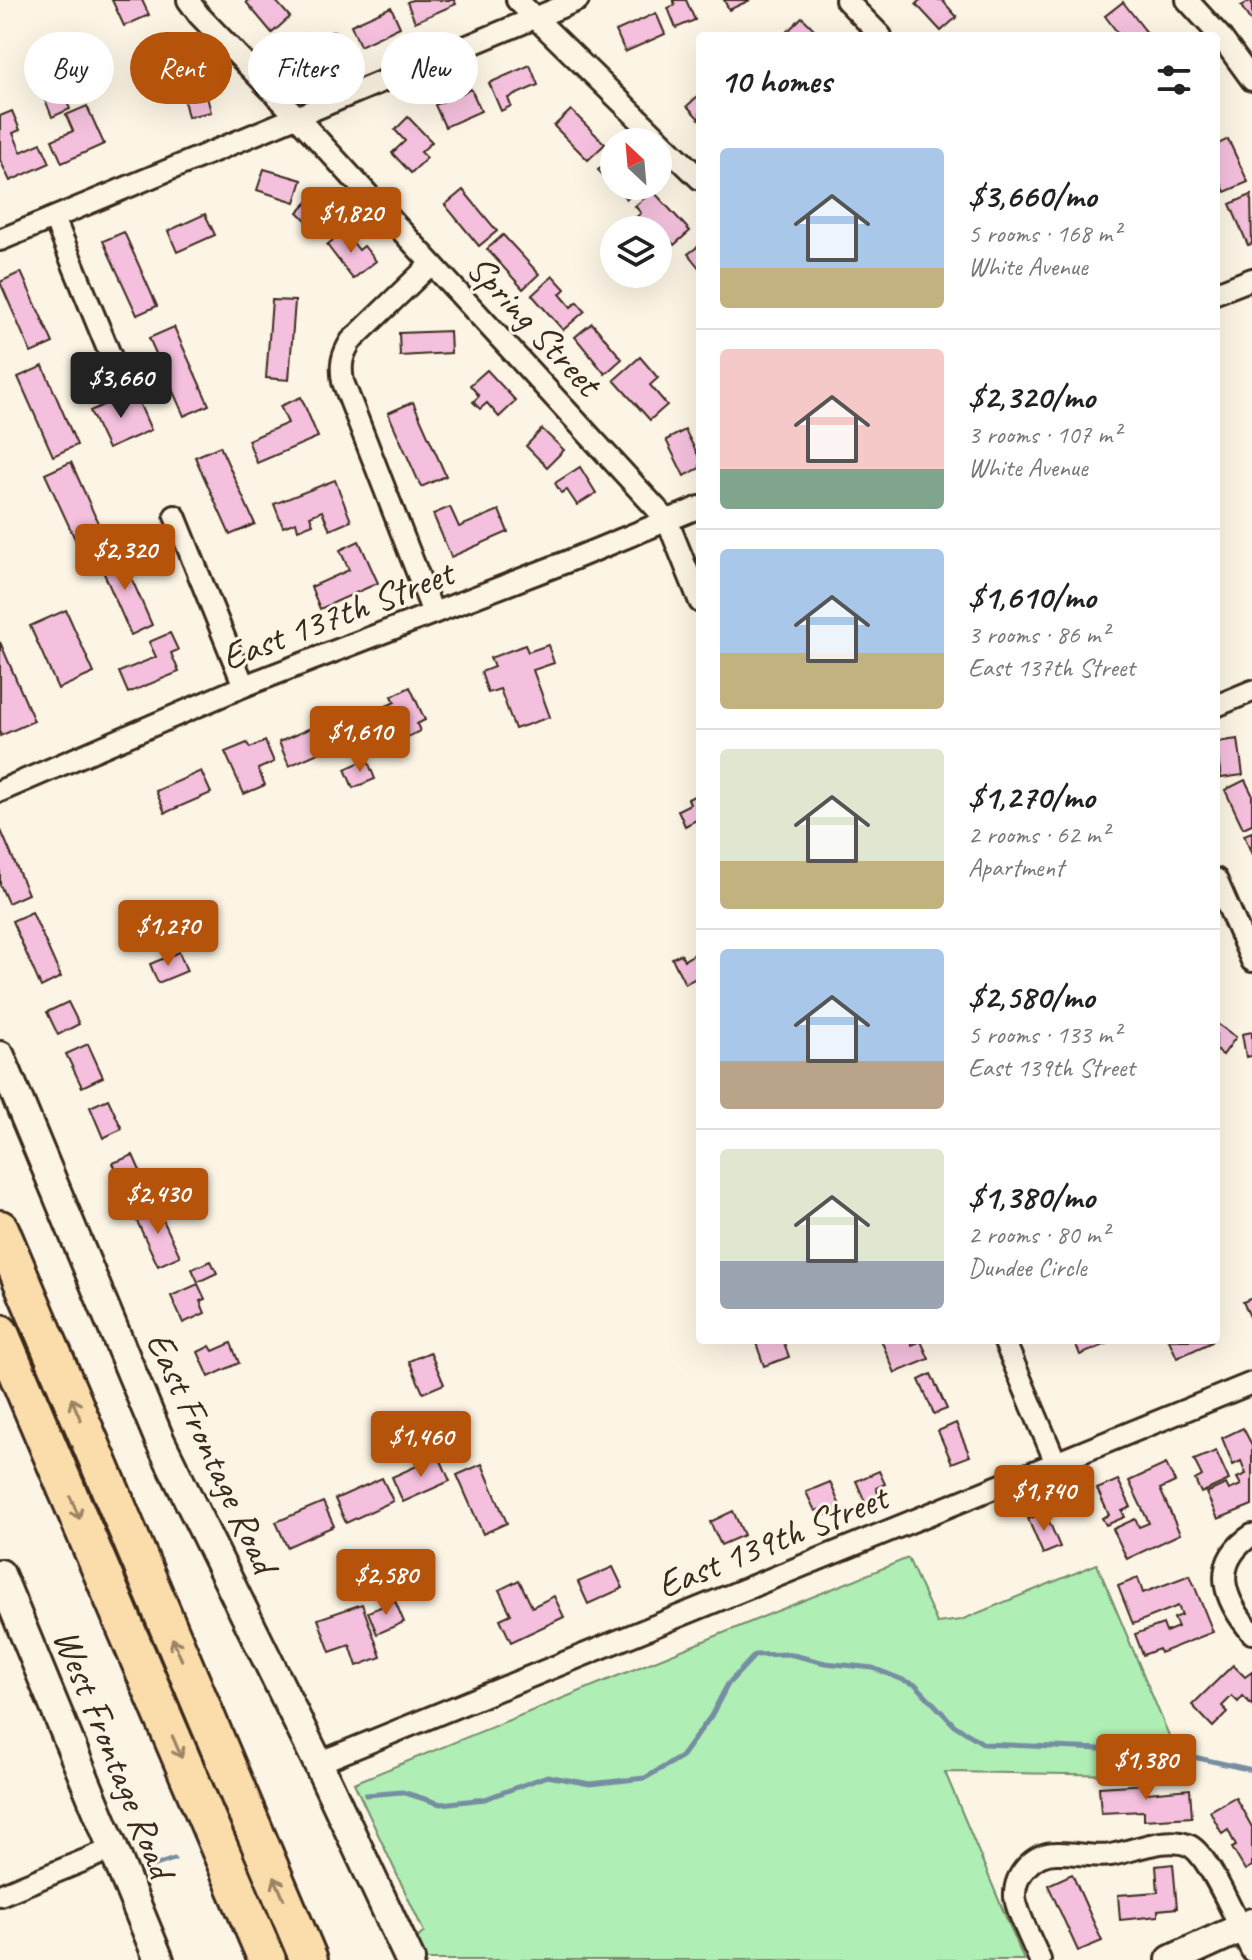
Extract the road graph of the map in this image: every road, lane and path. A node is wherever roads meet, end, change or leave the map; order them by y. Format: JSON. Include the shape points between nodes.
{"nodes":[{"id":1,"x":188,"y":0,"type":"edge"},
{"id":2,"x":517,"y":0,"type":"edge"},
{"id":3,"x":578,"y":0,"type":"edge"},
{"id":4,"x":846,"y":0,"type":"edge"},
{"id":5,"x":1187,"y":0,"type":"edge"},
{"id":6,"x":534,"y":17,"type":"junction"},
{"id":7,"x":877,"y":32,"type":"edge"},
{"id":8,"x":1216,"y":32,"type":"edge"},
{"id":9,"x":1220,"y":36,"type":"edge"},
{"id":10,"x":1252,"y":80,"type":"edge"},
{"id":11,"x":297,"y":117,"type":"junction"},
{"id":12,"x":696,"y":175,"type":"edge"},
{"id":13,"x":54,"y":218,"type":"junction"},
{"id":14,"x":0,"y":240,"type":"edge"},
{"id":15,"x":431,"y":264,"type":"junction"},
{"id":16,"x":1252,"y":279,"type":"edge"},
{"id":17,"x":1220,"y":291,"type":"edge"},
{"id":18,"x":111,"y":357,"type":"dead end"},
{"id":19,"x":696,"y":509,"type":"edge"},
{"id":20,"x":175,"y":516,"type":"dead end"},
{"id":21,"x":667,"y":520,"type":"junction"},
{"id":22,"x":696,"y":592,"type":"edge"},
{"id":23,"x":433,"y":613,"type":"junction"},
{"id":24,"x":244,"y":686,"type":"junction"},
{"id":25,"x":1252,"y":691,"type":"edge"},
{"id":26,"x":1220,"y":704,"type":"edge"},
{"id":27,"x":0,"y":791,"type":"edge"},
{"id":28,"x":1220,"y":888,"type":"edge"},
{"id":29,"x":1252,"y":961,"type":"edge"},
{"id":30,"x":0,"y":1056,"type":"edge"},
{"id":31,"x":0,"y":1229,"type":"edge"},
{"id":32,"x":0,"y":1333,"type":"edge"},
{"id":33,"x":1006,"y":1344,"type":"edge"},
{"id":34,"x":1252,"y":1383,"type":"edge"},
{"id":35,"x":1056,"y":1463,"type":"junction"},
{"id":36,"x":1252,"y":1535,"type":"edge"},
{"id":37,"x":0,"y":1574,"type":"edge"},
{"id":38,"x":1252,"y":1633,"type":"edge"},
{"id":39,"x":318,"y":1763,"type":"junction"},
{"id":40,"x":112,"y":1849,"type":"junction"},
{"id":41,"x":0,"y":1895,"type":"edge"},
{"id":42,"x":1248,"y":1935,"type":"edge"},
{"id":43,"x":159,"y":1960,"type":"edge"},
{"id":44,"x":267,"y":1960,"type":"edge"},
{"id":45,"x":309,"y":1960,"type":"edge"},
{"id":46,"x":410,"y":1960,"type":"edge"},
{"id":47,"x":1040,"y":1960,"type":"edge"},
{"id":48,"x":1171,"y":1960,"type":"edge"}],
"edges":[{"from":1,"to":11,"type":"street","name":"Spring Street"},
{"from":2,"to":6,"type":"street"},
{"from":3,"to":6,"type":"street"},
{"from":4,"to":7,"type":"street"},
{"from":5,"to":8,"type":"street"},
{"from":6,"to":11,"type":"street"},
{"from":6,"to":12,"type":"street"},
{"from":9,"to":10,"type":"street"},
{"from":11,"to":13,"type":"street"},
{"from":11,"to":15,"type":"street","name":"Spring Street"},
{"from":13,"to":14,"type":"street"},
{"from":13,"to":18,"type":"street"},
{"from":15,"to":21,"type":"street","name":"Spring Street"},
{"from":15,"to":23,"type":"street","via":[[351,341],[340,368]]},
{"from":16,"to":17,"type":"street"},
{"from":19,"to":21,"type":"street","name":"East 137th Street"},
{"from":20,"to":24,"type":"street"},
{"from":21,"to":22,"type":"street"},
{"from":21,"to":23,"type":"street","name":"East 137th Street"},
{"from":23,"to":24,"type":"street","name":"East 137th Street"},
{"from":24,"to":27,"type":"street","name":"East 137th Street"},
{"from":25,"to":26,"type":"street"},
{"from":28,"to":29,"type":"street"},
{"from":30,"to":39,"type":"street","name":"East Frontage Road","via":[[160,1441]]},
{"from":45,"to":31,"type":"highway","one_way":true},
{"from":32,"to":44,"type":"highway","one_way":true},
{"from":33,"to":35,"type":"street"},
{"from":34,"to":35,"type":"street","name":"East 139th Street"},
{"from":35,"to":39,"type":"street","name":"East 139th Street"},
{"from":36,"to":38,"type":"street","via":[[1233,1549],[1226,1590],[1233,1610]]},
{"from":37,"to":40,"type":"street","name":"West Frontage Road"},
{"from":39,"to":46,"type":"street","name":"East Frontage Road"},
{"from":40,"to":41,"type":"street"},
{"from":40,"to":43,"type":"street","name":"West Frontage Road"},
{"from":42,"to":47,"type":"street","via":[[1205,1860],[1189,1845],[1167,1843],[1107,1856],[1054,1852],[1028,1864],[1019,1876],[1015,1898]]},
{"from":42,"to":48,"type":"street"}]}
